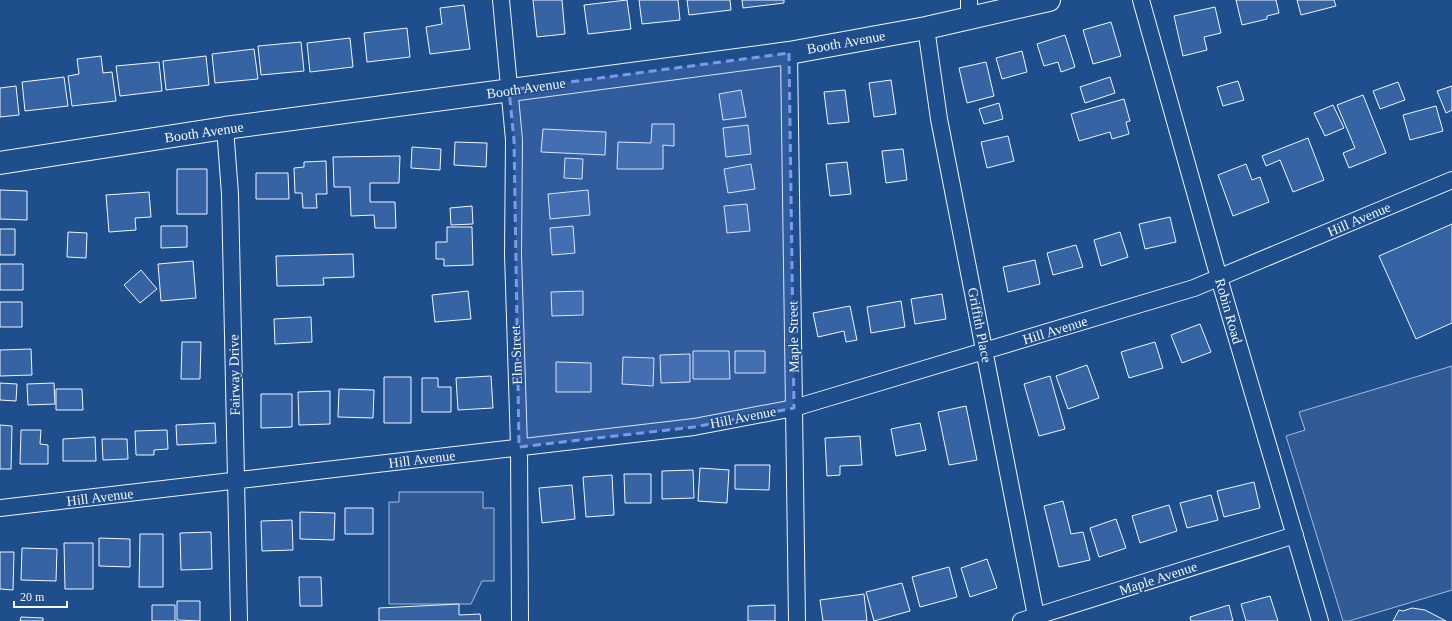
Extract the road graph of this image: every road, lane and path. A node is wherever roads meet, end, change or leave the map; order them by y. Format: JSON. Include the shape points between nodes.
{"nodes":[{"id":1,"x":501,"y":0,"type":"edge"},
{"id":2,"x":1049,"y":0,"type":"edge"},
{"id":3,"x":1141,"y":0,"type":"edge"},
{"id":4,"x":969,"y":9,"type":"edge"},
{"id":5,"x":926,"y":28,"type":"junction"},
{"id":6,"x":789,"y":53,"type":"junction"},
{"id":7,"x":509,"y":90,"type":"junction"},
{"id":8,"x":225,"y":128,"type":"junction"},
{"id":9,"x":0,"y":163,"type":"edge"},
{"id":10,"x":1452,"y":180,"type":"edge"},
{"id":11,"x":1219,"y":278,"type":"junction"},
{"id":12,"x":985,"y":351,"type":"junction"},
{"id":13,"x":794,"y":408,"type":"junction"},
{"id":14,"x":519,"y":447,"type":"junction"},
{"id":15,"x":236,"y":481,"type":"junction"},
{"id":16,"x":0,"y":508,"type":"edge"},
{"id":17,"x":1295,"y":535,"type":"junction"},
{"id":18,"x":1032,"y":619,"type":"edge"},
{"id":19,"x":239,"y":621,"type":"edge"},
{"id":20,"x":520,"y":621,"type":"edge"},
{"id":21,"x":797,"y":621,"type":"edge"},
{"id":22,"x":1320,"y":621,"type":"edge"}],
"edges":[{"from":1,"to":7,"type":"street","name":"Elm Street"},
{"from":2,"to":4,"type":"street","name":"Booth Avenue"},
{"from":3,"to":11,"type":"street","name":"Robin Road"},
{"from":4,"to":5,"type":"street","name":"Booth Avenue"},
{"from":5,"to":6,"type":"street","name":"Booth Avenue"},
{"from":5,"to":12,"type":"street","name":"Griffith Place","via":[[939,119]]},
{"from":6,"to":7,"type":"street","name":"Booth Avenue"},
{"from":6,"to":13,"type":"street","name":"Maple Street"},
{"from":7,"to":8,"type":"street","name":"Booth Avenue"},
{"from":7,"to":14,"type":"street","name":"Elm Street","via":[[514,140],[513,254]]},
{"from":8,"to":9,"type":"street","name":"Booth Avenue"},
{"from":8,"to":15,"type":"street","name":"Fairway Drive","via":[[230,194]]},
{"from":10,"to":11,"type":"street","name":"Hill Avenue"},
{"from":11,"to":12,"type":"street","name":"Hill Avenue","via":[[1194,288]]},
{"from":11,"to":17,"type":"street","name":"Robin Road"},
{"from":12,"to":13,"type":"street","name":"Hill Avenue"},
{"from":12,"to":18,"type":"street","name":"Griffith Place"},
{"from":13,"to":14,"type":"street","name":"Hill Avenue","via":[[694,426]]},
{"from":13,"to":21,"type":"street","name":"Maple Street"},
{"from":14,"to":15,"type":"street","name":"Hill Avenue"},
{"from":14,"to":20,"type":"street","name":"Elm Street"},
{"from":15,"to":16,"type":"street","name":"Hill Avenue"},
{"from":15,"to":19,"type":"street","name":"Fairway Drive"},
{"from":17,"to":18,"type":"street","name":"Maple Avenue"},
{"from":17,"to":22,"type":"street","name":"Robin Road"}]}
